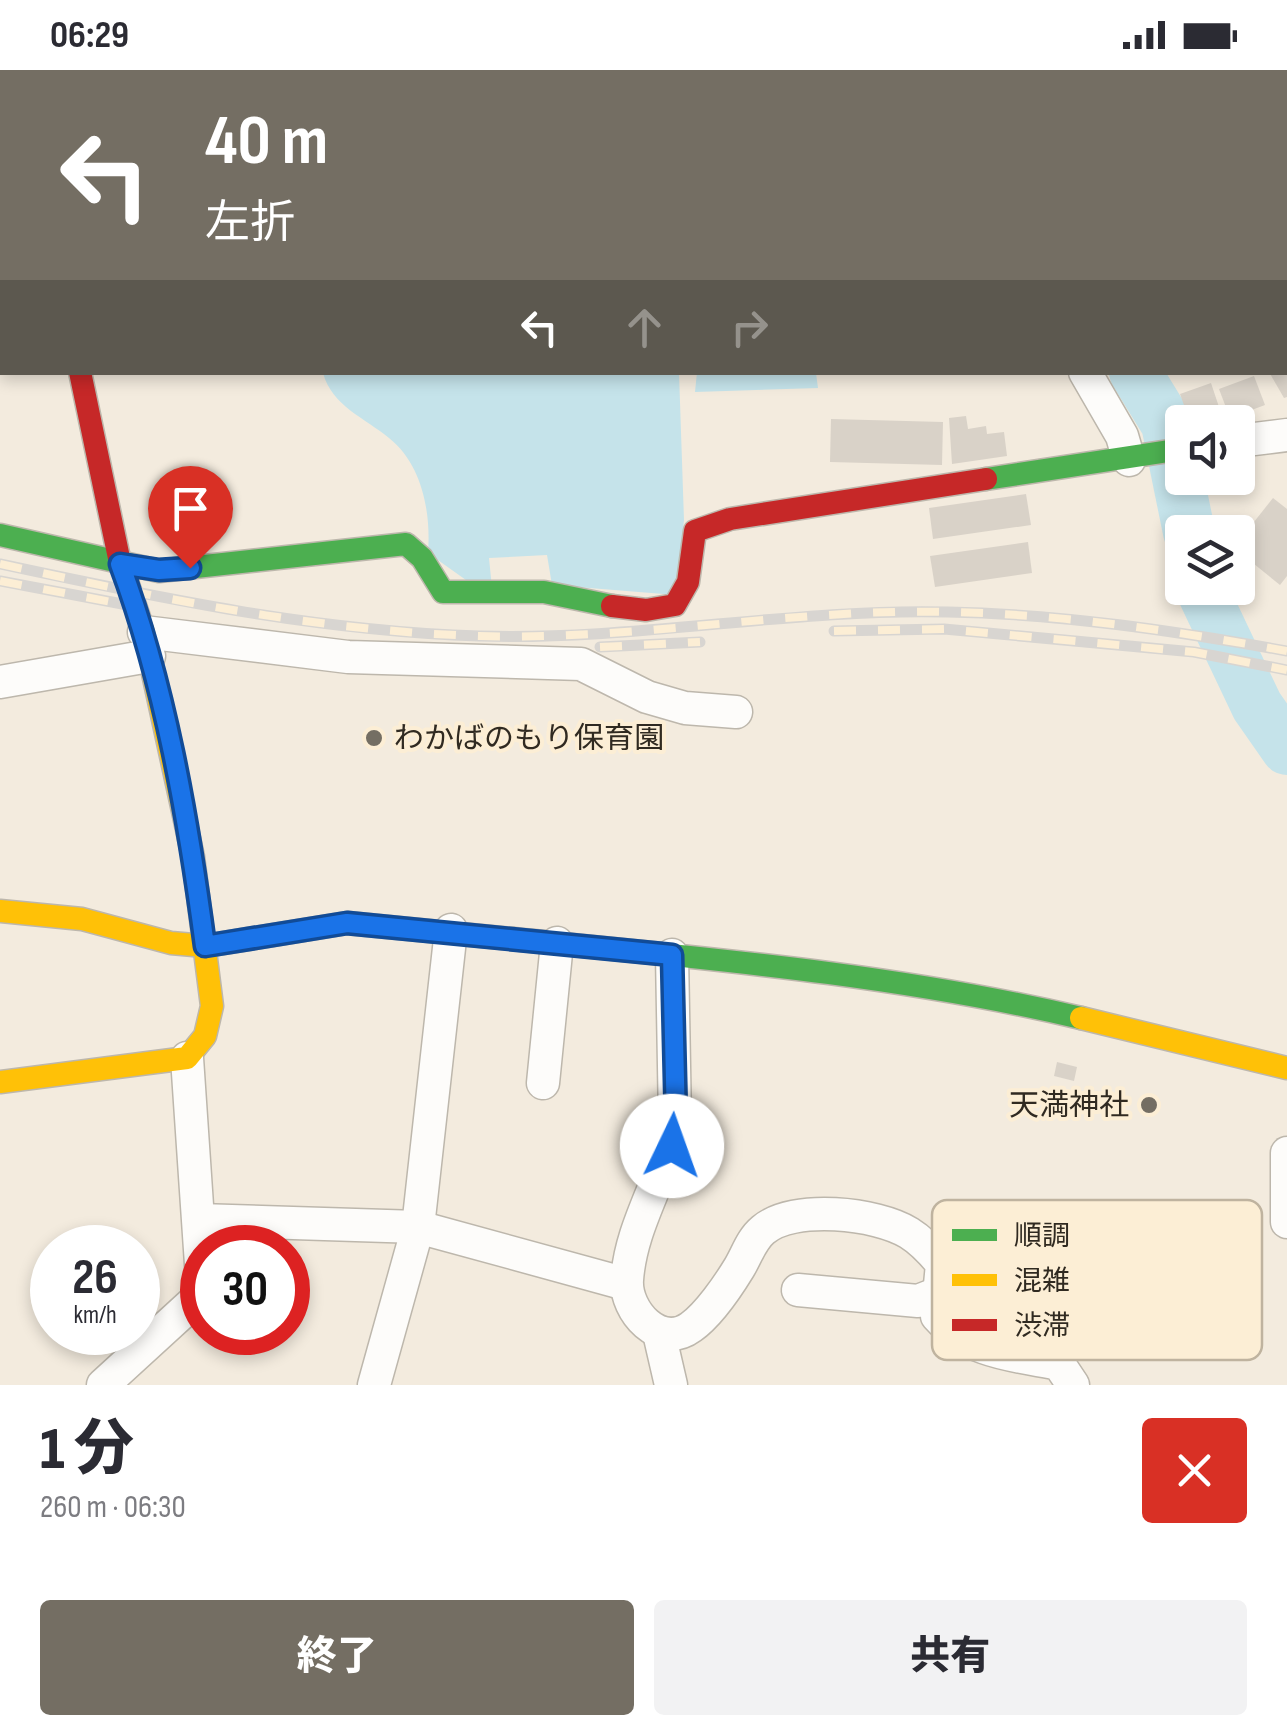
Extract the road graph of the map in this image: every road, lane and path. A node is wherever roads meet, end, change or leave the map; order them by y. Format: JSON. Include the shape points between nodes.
{"nodes":[{"id":1,"x":81,"y":375,"type":"edge"},
{"id":2,"x":1087,"y":375,"type":"edge"},
{"id":3,"x":1287,"y":434,"type":"edge"},
{"id":4,"x":1255,"y":438,"type":"edge"},
{"id":5,"x":1165,"y":452,"type":"edge"},
{"id":6,"x":1138,"y":458,"type":"junction"},
{"id":7,"x":0,"y":535,"type":"edge"},
{"id":8,"x":120,"y":564,"type":"junction"},
{"id":9,"x":146,"y":644,"type":"junction"},
{"id":10,"x":0,"y":682,"type":"edge"},
{"id":11,"x":736,"y":712,"type":"dead end"},
{"id":12,"x":0,"y":912,"type":"edge"},
{"id":13,"x":452,"y":930,"type":"junction"},
{"id":14,"x":557,"y":943,"type":"junction"},
{"id":15,"x":205,"y":946,"type":"junction"},
{"id":16,"x":672,"y":955,"type":"junction"},
{"id":17,"x":186,"y":1058,"type":"junction"},
{"id":18,"x":1287,"y":1068,"type":"edge"},
{"id":19,"x":0,"y":1082,"type":"edge"},
{"id":20,"x":542,"y":1083,"type":"dead end"},
{"id":21,"x":1287,"y":1154,"type":"edge"},
{"id":22,"x":199,"y":1220,"type":"junction"},
{"id":23,"x":1287,"y":1222,"type":"edge"},
{"id":24,"x":199,"y":1225,"type":"edge"},
{"id":25,"x":418,"y":1227,"type":"junction"},
{"id":26,"x":932,"y":1255,"type":"edge"},
{"id":27,"x":626,"y":1284,"type":"junction"},
{"id":28,"x":798,"y":1290,"type":"dead end"},
{"id":29,"x":932,"y":1296,"type":"edge"},
{"id":30,"x":180,"y":1315,"type":"edge"},
{"id":31,"x":659,"y":1333,"type":"junction"},
{"id":32,"x":1036,"y":1360,"type":"edge"},
{"id":33,"x":103,"y":1385,"type":"edge"},
{"id":34,"x":374,"y":1385,"type":"edge"},
{"id":35,"x":671,"y":1385,"type":"edge"},
{"id":36,"x":1073,"y":1385,"type":"edge"}],
"edges":[{"from":1,"to":8,"type":"street"},
{"from":2,"to":6,"type":"street"},
{"from":3,"to":4,"type":"street"},
{"from":5,"to":6,"type":"street"},
{"from":6,"to":8,"type":"street","via":[[730,519],[695,531],[684,597],[660,608],[545,592],[443,592],[406,544],[159,570]]},
{"from":7,"to":8,"type":"street"},
{"from":8,"to":9,"type":"street"},
{"from":9,"to":10,"type":"street"},
{"from":9,"to":11,"type":"street","via":[[582,664],[647,697]]},
{"from":9,"to":15,"type":"street","via":[[194,858]]},
{"from":12,"to":15,"type":"street","via":[[82,919]]},
{"from":13,"to":14,"type":"street"},
{"from":13,"to":15,"type":"street","via":[[347,923]]},
{"from":13,"to":25,"type":"street"},
{"from":14,"to":16,"type":"street"},
{"from":14,"to":20,"type":"street"},
{"from":15,"to":17,"type":"street","via":[[212,1006],[205,1036]]},
{"from":16,"to":18,"type":"street","via":[[1008,1001]]},
{"from":16,"to":27,"type":"street","via":[[676,1121],[672,1146],[641,1213]]},
{"from":17,"to":19,"type":"street"},
{"from":17,"to":22,"type":"street"},
{"from":21,"to":23,"type":"street"},
{"from":22,"to":24,"type":"street"},
{"from":22,"to":25,"type":"street"},
{"from":25,"to":27,"type":"street"},
{"from":25,"to":34,"type":"street"},
{"from":26,"to":31,"type":"street","via":[[906,1231],[851,1217],[791,1216],[761,1231],[692,1326]]},
{"from":27,"to":31,"type":"street","via":[[645,1325]]},
{"from":28,"to":29,"type":"street","via":[[918,1301]]},
{"from":30,"to":33,"type":"street"},
{"from":31,"to":35,"type":"street"},
{"from":32,"to":36,"type":"street","via":[[1059,1364]]}]}
